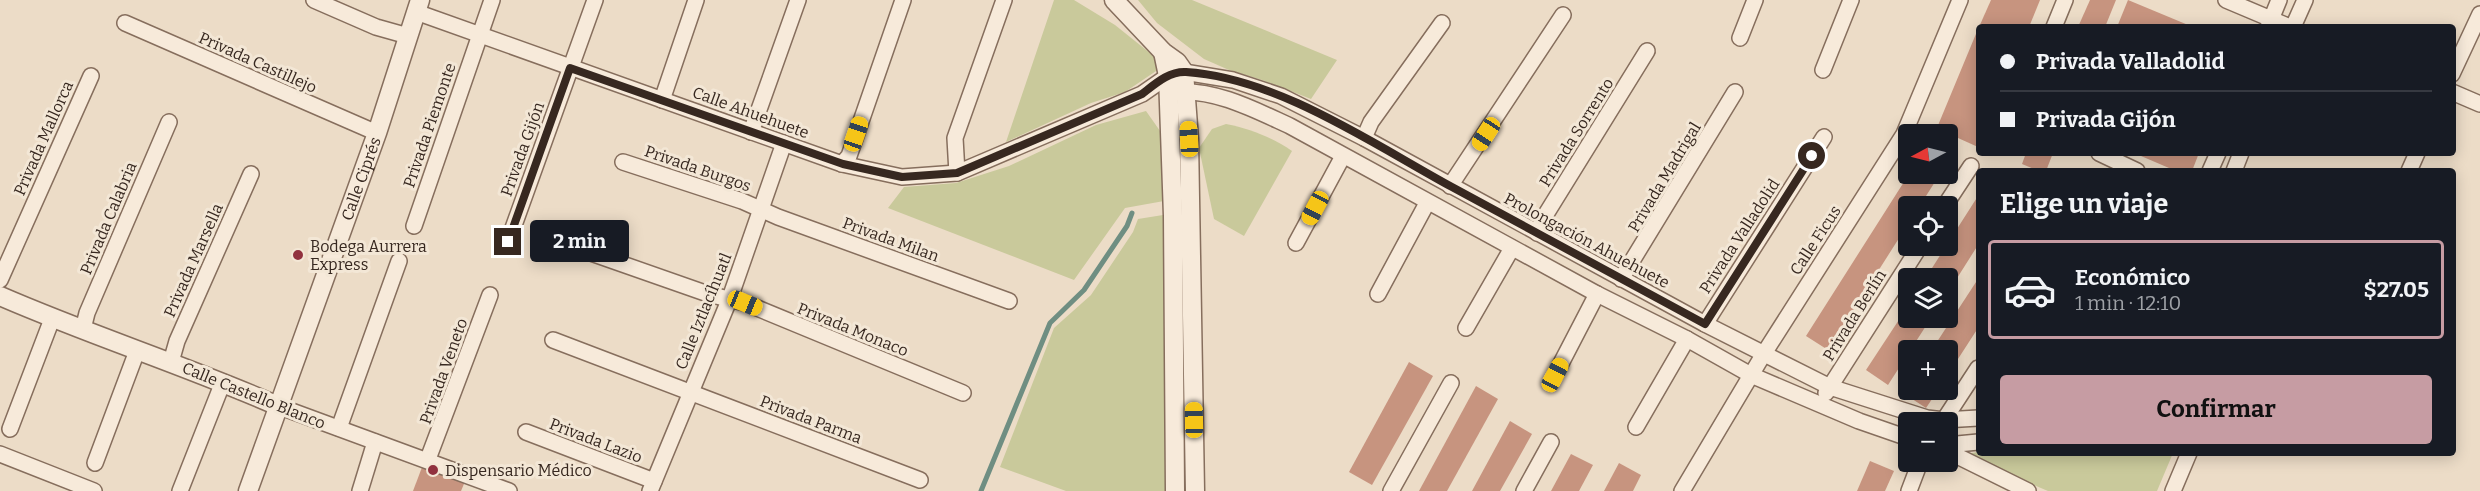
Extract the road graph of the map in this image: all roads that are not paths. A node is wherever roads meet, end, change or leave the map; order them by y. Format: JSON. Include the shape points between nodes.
{"nodes":[{"id":1,"x":314,"y":0,"type":"edge"},
{"id":2,"x":492,"y":0,"type":"edge"},
{"id":3,"x":595,"y":0,"type":"edge"},
{"id":4,"x":696,"y":0,"type":"edge"},
{"id":5,"x":798,"y":0,"type":"edge"},
{"id":6,"x":903,"y":0,"type":"edge"},
{"id":7,"x":1004,"y":0,"type":"edge"},
{"id":8,"x":1114,"y":0,"type":"edge"},
{"id":9,"x":1755,"y":0,"type":"edge"},
{"id":10,"x":1851,"y":0,"type":"edge"},
{"id":11,"x":1960,"y":0,"type":"edge"},
{"id":12,"x":2065,"y":0,"type":"edge"},
{"id":13,"x":2226,"y":0,"type":"edge"},
{"id":14,"x":2279,"y":0,"type":"edge"},
{"id":15,"x":2305,"y":0,"type":"edge"},
{"id":16,"x":418,"y":6,"type":"edge"},
{"id":17,"x":2480,"y":14,"type":"edge"},
{"id":18,"x":1563,"y":15,"type":"dead end"},
{"id":19,"x":124,"y":22,"type":"dead end"},
{"id":20,"x":1442,"y":23,"type":"dead end"},
{"id":21,"x":2269,"y":23,"type":"edge"},
{"id":22,"x":2055,"y":24,"type":"edge"},
{"id":23,"x":2293,"y":24,"type":"edge"},
{"id":24,"x":479,"y":34,"type":"junction"},
{"id":25,"x":408,"y":36,"type":"junction"},
{"id":26,"x":1740,"y":38,"type":"dead end"},
{"id":27,"x":1647,"y":51,"type":"dead end"},
{"id":28,"x":2456,"y":65,"type":"edge"},
{"id":29,"x":570,"y":68,"type":"junction"},
{"id":30,"x":1823,"y":70,"type":"dead end"},
{"id":31,"x":91,"y":76,"type":"dead end"},
{"id":32,"x":1177,"y":83,"type":"junction"},
{"id":33,"x":1735,"y":92,"type":"dead end"},
{"id":34,"x":2456,"y":94,"type":"edge"},
{"id":35,"x":662,"y":100,"type":"junction"},
{"id":36,"x":2480,"y":104,"type":"edge"},
{"id":37,"x":169,"y":122,"type":"dead end"},
{"id":38,"x":751,"y":132,"type":"junction"},
{"id":39,"x":377,"y":133,"type":"junction"},
{"id":40,"x":1824,"y":137,"type":"dead end"},
{"id":41,"x":1364,"y":138,"type":"junction"},
{"id":42,"x":784,"y":144,"type":"junction"},
{"id":43,"x":1343,"y":156,"type":"junction"},
{"id":44,"x":2105,"y":156,"type":"edge"},
{"id":45,"x":623,"y":162,"type":"dead end"},
{"id":46,"x":843,"y":164,"type":"junction"},
{"id":47,"x":1971,"y":166,"type":"dead end"},
{"id":48,"x":2131,"y":168,"type":"edge"},
{"id":49,"x":957,"y":173,"type":"junction"},
{"id":50,"x":251,"y":174,"type":"dead end"},
{"id":51,"x":1450,"y":186,"type":"junction"},
{"id":52,"x":1951,"y":196,"type":"edge"},
{"id":53,"x":1427,"y":202,"type":"junction"},
{"id":54,"x":762,"y":210,"type":"junction"},
{"id":55,"x":414,"y":226,"type":"dead end"},
{"id":56,"x":1537,"y":233,"type":"junction"},
{"id":57,"x":508,"y":242,"type":"dead end"},
{"id":58,"x":1296,"y":243,"type":"dead end"},
{"id":59,"x":1512,"y":248,"type":"junction"},
{"id":60,"x":588,"y":252,"type":"dead end"},
{"id":61,"x":1914,"y":256,"type":"edge"},
{"id":62,"x":399,"y":261,"type":"dead end"},
{"id":63,"x":1622,"y":279,"type":"junction"},
{"id":64,"x":0,"y":280,"type":"edge"},
{"id":65,"x":1378,"y":294,"type":"dead end"},
{"id":66,"x":1597,"y":294,"type":"junction"},
{"id":67,"x":490,"y":295,"type":"dead end"},
{"id":68,"x":0,"y":296,"type":"edge"},
{"id":69,"x":729,"y":298,"type":"junction"},
{"id":70,"x":1008,"y":301,"type":"dead end"},
{"id":71,"x":52,"y":319,"type":"junction"},
{"id":72,"x":1705,"y":324,"type":"junction"},
{"id":73,"x":1466,"y":328,"type":"dead end"},
{"id":74,"x":82,"y":329,"type":"junction"},
{"id":75,"x":1687,"y":339,"type":"junction"},
{"id":76,"x":553,"y":340,"type":"dead end"},
{"id":77,"x":137,"y":351,"type":"junction"},
{"id":78,"x":1763,"y":355,"type":"junction"},
{"id":79,"x":171,"y":362,"type":"junction"},
{"id":80,"x":1976,"y":371,"type":"edge"},
{"id":81,"x":1555,"y":375,"type":"dead end"},
{"id":82,"x":1751,"y":375,"type":"junction"},
{"id":83,"x":223,"y":382,"type":"junction"},
{"id":84,"x":1451,"y":383,"type":"dead end"},
{"id":85,"x":1830,"y":387,"type":"junction"},
{"id":86,"x":690,"y":391,"type":"junction"},
{"id":87,"x":963,"y":393,"type":"dead end"},
{"id":88,"x":1819,"y":404,"type":"junction"},
{"id":89,"x":278,"y":406,"type":"junction"},
{"id":90,"x":1908,"y":412,"type":"edge"},
{"id":91,"x":1950,"y":412,"type":"edge"},
{"id":92,"x":1958,"y":417,"type":"edge"},
{"id":93,"x":1976,"y":418,"type":"edge"},
{"id":94,"x":1636,"y":427,"type":"dead end"},
{"id":95,"x":339,"y":428,"type":"junction"},
{"id":96,"x":10,"y":429,"type":"dead end"},
{"id":97,"x":526,"y":432,"type":"dead end"},
{"id":98,"x":1898,"y":434,"type":"edge"},
{"id":99,"x":375,"y":442,"type":"junction"},
{"id":100,"x":1551,"y":442,"type":"dead end"},
{"id":101,"x":1976,"y":442,"type":"edge"},
{"id":102,"x":1958,"y":444,"type":"edge"},
{"id":103,"x":0,"y":454,"type":"edge"},
{"id":104,"x":1958,"y":456,"type":"edge"},
{"id":105,"x":2189,"y":456,"type":"edge"},
{"id":106,"x":428,"y":459,"type":"junction"},
{"id":107,"x":96,"y":463,"type":"dead end"},
{"id":108,"x":1916,"y":472,"type":"edge"},
{"id":109,"x":920,"y":480,"type":"dead end"},
{"id":110,"x":652,"y":486,"type":"edge"},
{"id":111,"x":92,"y":491,"type":"edge"},
{"id":112,"x":180,"y":491,"type":"edge"},
{"id":113,"x":248,"y":491,"type":"edge"},
{"id":114,"x":360,"y":491,"type":"edge"},
{"id":115,"x":509,"y":491,"type":"edge"},
{"id":116,"x":1175,"y":491,"type":"edge"},
{"id":117,"x":1195,"y":491,"type":"edge"},
{"id":118,"x":1392,"y":491,"type":"edge"},
{"id":119,"x":1524,"y":491,"type":"edge"},
{"id":120,"x":1682,"y":491,"type":"edge"},
{"id":121,"x":1909,"y":491,"type":"edge"},
{"id":122,"x":2028,"y":491,"type":"edge"},
{"id":123,"x":2173,"y":491,"type":"edge"}],
"edges":[{"from":1,"to":25,"type":"street","via":[[376,27]]},
{"from":2,"to":24,"type":"street","name":"Privada Piemonte"},
{"from":3,"to":29,"type":"street","name":"Privada Gijón"},
{"from":4,"to":35,"type":"street"},
{"from":5,"to":38,"type":"street"},
{"from":6,"to":46,"type":"street"},
{"from":7,"to":49,"type":"street","via":[[955,138]]},
{"from":8,"to":32,"type":"street","via":[[1177,62]]},
{"from":9,"to":26,"type":"street"},
{"from":10,"to":30,"type":"street"},
{"from":11,"to":78,"type":"street","name":"Calle Ficus","via":[[1904,134]]},
{"from":12,"to":22,"type":"street"},
{"from":13,"to":21,"type":"street"},
{"from":14,"to":21,"type":"street"},
{"from":15,"to":23,"type":"street"},
{"from":16,"to":24,"type":"street","name":"Calle Ahuehuete"},
{"from":16,"to":25,"type":"street","name":"Calle Ciprés"},
{"from":17,"to":28,"type":"street"},
{"from":18,"to":51,"type":"street"},
{"from":19,"to":39,"type":"street","name":"Privada Castillejo"},
{"from":20,"to":41,"type":"street","via":[[1371,122]]},
{"from":24,"to":29,"type":"street","name":"Calle Ahuehuete"},
{"from":24,"to":55,"type":"street","name":"Privada Piemonte"},
{"from":25,"to":39,"type":"street","name":"Calle Ciprés"},
{"from":27,"to":56,"type":"street","name":"Privada Sorrento"},
{"from":29,"to":35,"type":"street","name":"Calle Ahuehuete"},
{"from":29,"to":57,"type":"street","name":"Privada Gijón"},
{"from":31,"to":64,"type":"street","name":"Privada Mallorca"},
{"from":32,"to":41,"type":"street","name":"Prolongación Ahuehuete","via":[[1233,80],[1281,96]]},
{"from":32,"to":43,"type":"street","via":[[1237,102]]},
{"from":32,"to":49,"type":"street","name":"Calle Ahuehuete","via":[[1142,94]]},
{"from":32,"to":116,"type":"street","via":[[1173,216]]},
{"from":32,"to":117,"type":"street"},
{"from":33,"to":63,"type":"street","name":"Privada Madrigal"},
{"from":34,"to":36,"type":"street"},
{"from":35,"to":38,"type":"street","name":"Calle Ahuehuete"},
{"from":37,"to":74,"type":"street","name":"Privada Calabria"},
{"from":38,"to":42,"type":"street","name":"Calle Ahuehuete"},
{"from":39,"to":89,"type":"street","name":"Calle Ciprés"},
{"from":40,"to":72,"type":"street","name":"Privada Valladolid"},
{"from":41,"to":51,"type":"street","name":"Prolongación Ahuehuete"},
{"from":42,"to":46,"type":"street","name":"Calle Ahuehuete"},
{"from":42,"to":54,"type":"street","name":"Calle Iztlacíhuatl"},
{"from":43,"to":53,"type":"street"},
{"from":43,"to":58,"type":"street"},
{"from":44,"to":48,"type":"street"},
{"from":45,"to":54,"type":"street","name":"Privada Burgos"},
{"from":46,"to":49,"type":"street","name":"Calle Ahuehuete","via":[[902,177]]},
{"from":47,"to":52,"type":"street"},
{"from":50,"to":79,"type":"street","name":"Privada Marsella"},
{"from":51,"to":56,"type":"street","name":"Prolongación Ahuehuete"},
{"from":53,"to":59,"type":"street"},
{"from":53,"to":65,"type":"street"},
{"from":54,"to":69,"type":"street","name":"Calle Iztlacíhuatl"},
{"from":54,"to":70,"type":"street","name":"Privada Milan"},
{"from":56,"to":63,"type":"street","name":"Prolongación Ahuehuete"},
{"from":59,"to":66,"type":"street"},
{"from":59,"to":73,"type":"street"},
{"from":60,"to":69,"type":"street","name":"Privada Monaco"},
{"from":61,"to":85,"type":"street","name":"Privada Berlín"},
{"from":62,"to":95,"type":"street"},
{"from":63,"to":72,"type":"street","name":"Prolongación Ahuehuete"},
{"from":66,"to":75,"type":"street"},
{"from":66,"to":81,"type":"street"},
{"from":67,"to":106,"type":"street","name":"Privada Veneto"},
{"from":68,"to":71,"type":"street","name":"Calle Castello Blanco"},
{"from":69,"to":86,"type":"street","name":"Calle Iztlacíhuatl"},
{"from":69,"to":87,"type":"street","name":"Privada Monaco"},
{"from":71,"to":74,"type":"street","name":"Calle Castello Blanco"},
{"from":71,"to":96,"type":"street"},
{"from":72,"to":78,"type":"street","name":"Prolongación Ahuehuete"},
{"from":74,"to":77,"type":"street","name":"Calle Castello Blanco"},
{"from":75,"to":82,"type":"street"},
{"from":75,"to":94,"type":"street"},
{"from":76,"to":86,"type":"street","name":"Privada Parma"},
{"from":77,"to":79,"type":"street","name":"Calle Castello Blanco"},
{"from":77,"to":107,"type":"street"},
{"from":78,"to":82,"type":"street","name":"Calle Ficus"},
{"from":78,"to":85,"type":"street","name":"Prolongación Ahuehuete"},
{"from":79,"to":83,"type":"street","name":"Calle Castello Blanco"},
{"from":80,"to":91,"type":"street"},
{"from":82,"to":88,"type":"street"},
{"from":82,"to":120,"type":"street","name":"Calle Ficus"},
{"from":83,"to":89,"type":"street","name":"Calle Castello Blanco"},
{"from":83,"to":112,"type":"street"},
{"from":84,"to":118,"type":"street"},
{"from":85,"to":88,"type":"street","name":"Privada Berlín"},
{"from":85,"to":90,"type":"street","name":"Prolongación Ahuehuete"},
{"from":86,"to":109,"type":"street","name":"Privada Parma"},
{"from":86,"to":110,"type":"street","name":"Calle Iztlacíhuatl"},
{"from":88,"to":98,"type":"street"},
{"from":89,"to":95,"type":"street","name":"Calle Castello Blanco"},
{"from":89,"to":113,"type":"street","name":"Calle Ciprés"},
{"from":92,"to":93,"type":"street","name":"Prolongación Ahuehuete"},
{"from":95,"to":99,"type":"street","name":"Calle Castello Blanco"},
{"from":97,"to":110,"type":"street","name":"Privada Lazio"},
{"from":99,"to":106,"type":"street","name":"Calle Castello Blanco"},
{"from":99,"to":114,"type":"street"},
{"from":100,"to":119,"type":"street"},
{"from":101,"to":102,"type":"street"},
{"from":103,"to":111,"type":"street"},
{"from":104,"to":122,"type":"street"},
{"from":105,"to":123,"type":"street"},
{"from":106,"to":115,"type":"street","name":"Calle Castello Blanco"},
{"from":108,"to":121,"type":"street"}]}
